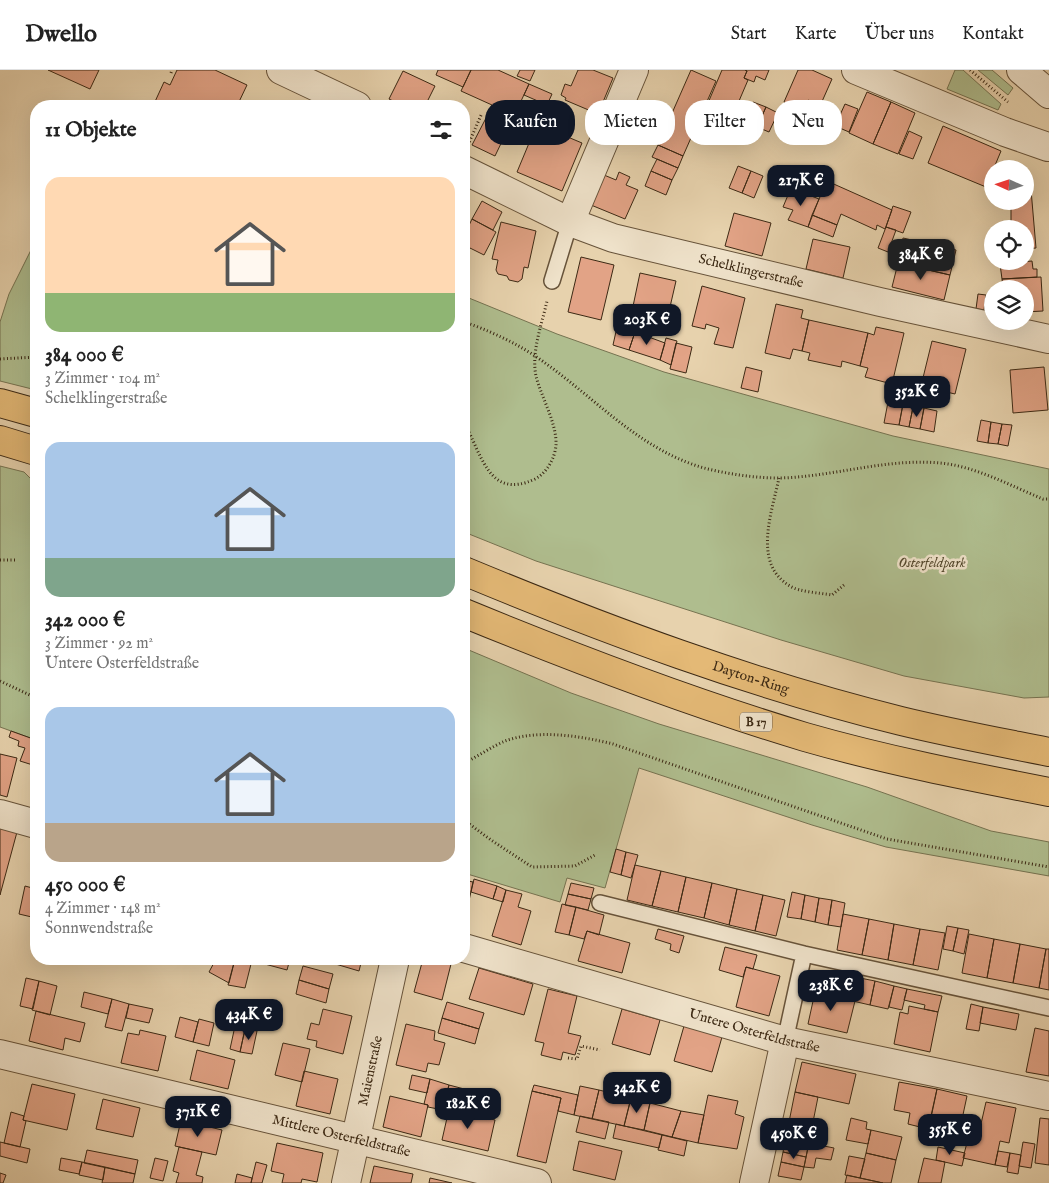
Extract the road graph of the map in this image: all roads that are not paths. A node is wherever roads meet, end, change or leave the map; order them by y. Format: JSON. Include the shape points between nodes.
{"nodes":[{"id":1,"x":281,"y":70,"type":"edge"},
{"id":2,"x":634,"y":70,"type":"edge"},
{"id":3,"x":856,"y":70,"type":"edge"},
{"id":4,"x":1021,"y":70,"type":"edge"},
{"id":5,"x":1049,"y":94,"type":"edge"},
{"id":6,"x":344,"y":100,"type":"edge"},
{"id":7,"x":1049,"y":150,"type":"edge"},
{"id":8,"x":470,"y":160,"type":"edge"},
{"id":9,"x":570,"y":222,"type":"junction"},
{"id":10,"x":552,"y":281,"type":"road end"},
{"id":11,"x":1049,"y":339,"type":"edge"},
{"id":12,"x":0,"y":403,"type":"edge"},
{"id":13,"x":30,"y":411,"type":"edge"},
{"id":14,"x":0,"y":440,"type":"edge"},
{"id":15,"x":30,"y":449,"type":"edge"},
{"id":16,"x":470,"y":573,"type":"edge"},
{"id":17,"x":470,"y":615,"type":"edge"},
{"id":18,"x":1049,"y":752,"type":"edge"},
{"id":19,"x":1049,"y":792,"type":"edge"},
{"id":20,"x":0,"y":814,"type":"edge"},
{"id":21,"x":30,"y":822,"type":"edge"},
{"id":22,"x":600,"y":902,"type":"dead end"},
{"id":23,"x":470,"y":950,"type":"edge"},
{"id":24,"x":804,"y":954,"type":"junction"},
{"id":25,"x":394,"y":965,"type":"edge"},
{"id":26,"x":1049,"y":1008,"type":"edge"},
{"id":27,"x":785,"y":1041,"type":"junction"},
{"id":28,"x":0,"y":1054,"type":"edge"},
{"id":29,"x":1049,"y":1096,"type":"edge"},
{"id":30,"x":355,"y":1141,"type":"junction"},
{"id":31,"x":346,"y":1183,"type":"edge"},
{"id":32,"x":536,"y":1183,"type":"edge"},
{"id":33,"x":754,"y":1183,"type":"edge"}],
"edges":[{"from":1,"to":6,"type":"street"},
{"from":2,"to":9,"type":"street"},
{"from":3,"to":7,"type":"street"},
{"from":4,"to":5,"type":"street"},
{"from":8,"to":9,"type":"street","name":"Schelklingerstraße"},
{"from":9,"to":10,"type":"lane"},
{"from":9,"to":11,"type":"street","name":"Schelklingerstraße","via":[[631,243]]},
{"from":12,"to":13,"type":"highway"},
{"from":14,"to":15,"type":"highway"},
{"from":16,"to":18,"type":"highway","name":"Dayton-Ring","via":[[642,642],[801,694],[901,721]]},
{"from":17,"to":19,"type":"highway","number":"B 17","via":[[708,707],[891,760]]},
{"from":20,"to":21,"type":"street"},
{"from":22,"to":24,"type":"lane"},
{"from":23,"to":27,"type":"street","name":"Untere Osterfeldstraße"},
{"from":24,"to":26,"type":"lane"},
{"from":24,"to":27,"type":"lane"},
{"from":25,"to":30,"type":"street","name":"Maienstraße"},
{"from":27,"to":29,"type":"street","name":"Untere Osterfeldstraße"},
{"from":27,"to":33,"type":"street"},
{"from":28,"to":30,"type":"street","name":"Mittlere Osterfeldstraße"},
{"from":30,"to":31,"type":"street","name":"Maienstraße"},
{"from":30,"to":32,"type":"street","name":"Mittlere Osterfeldstraße"}]}
